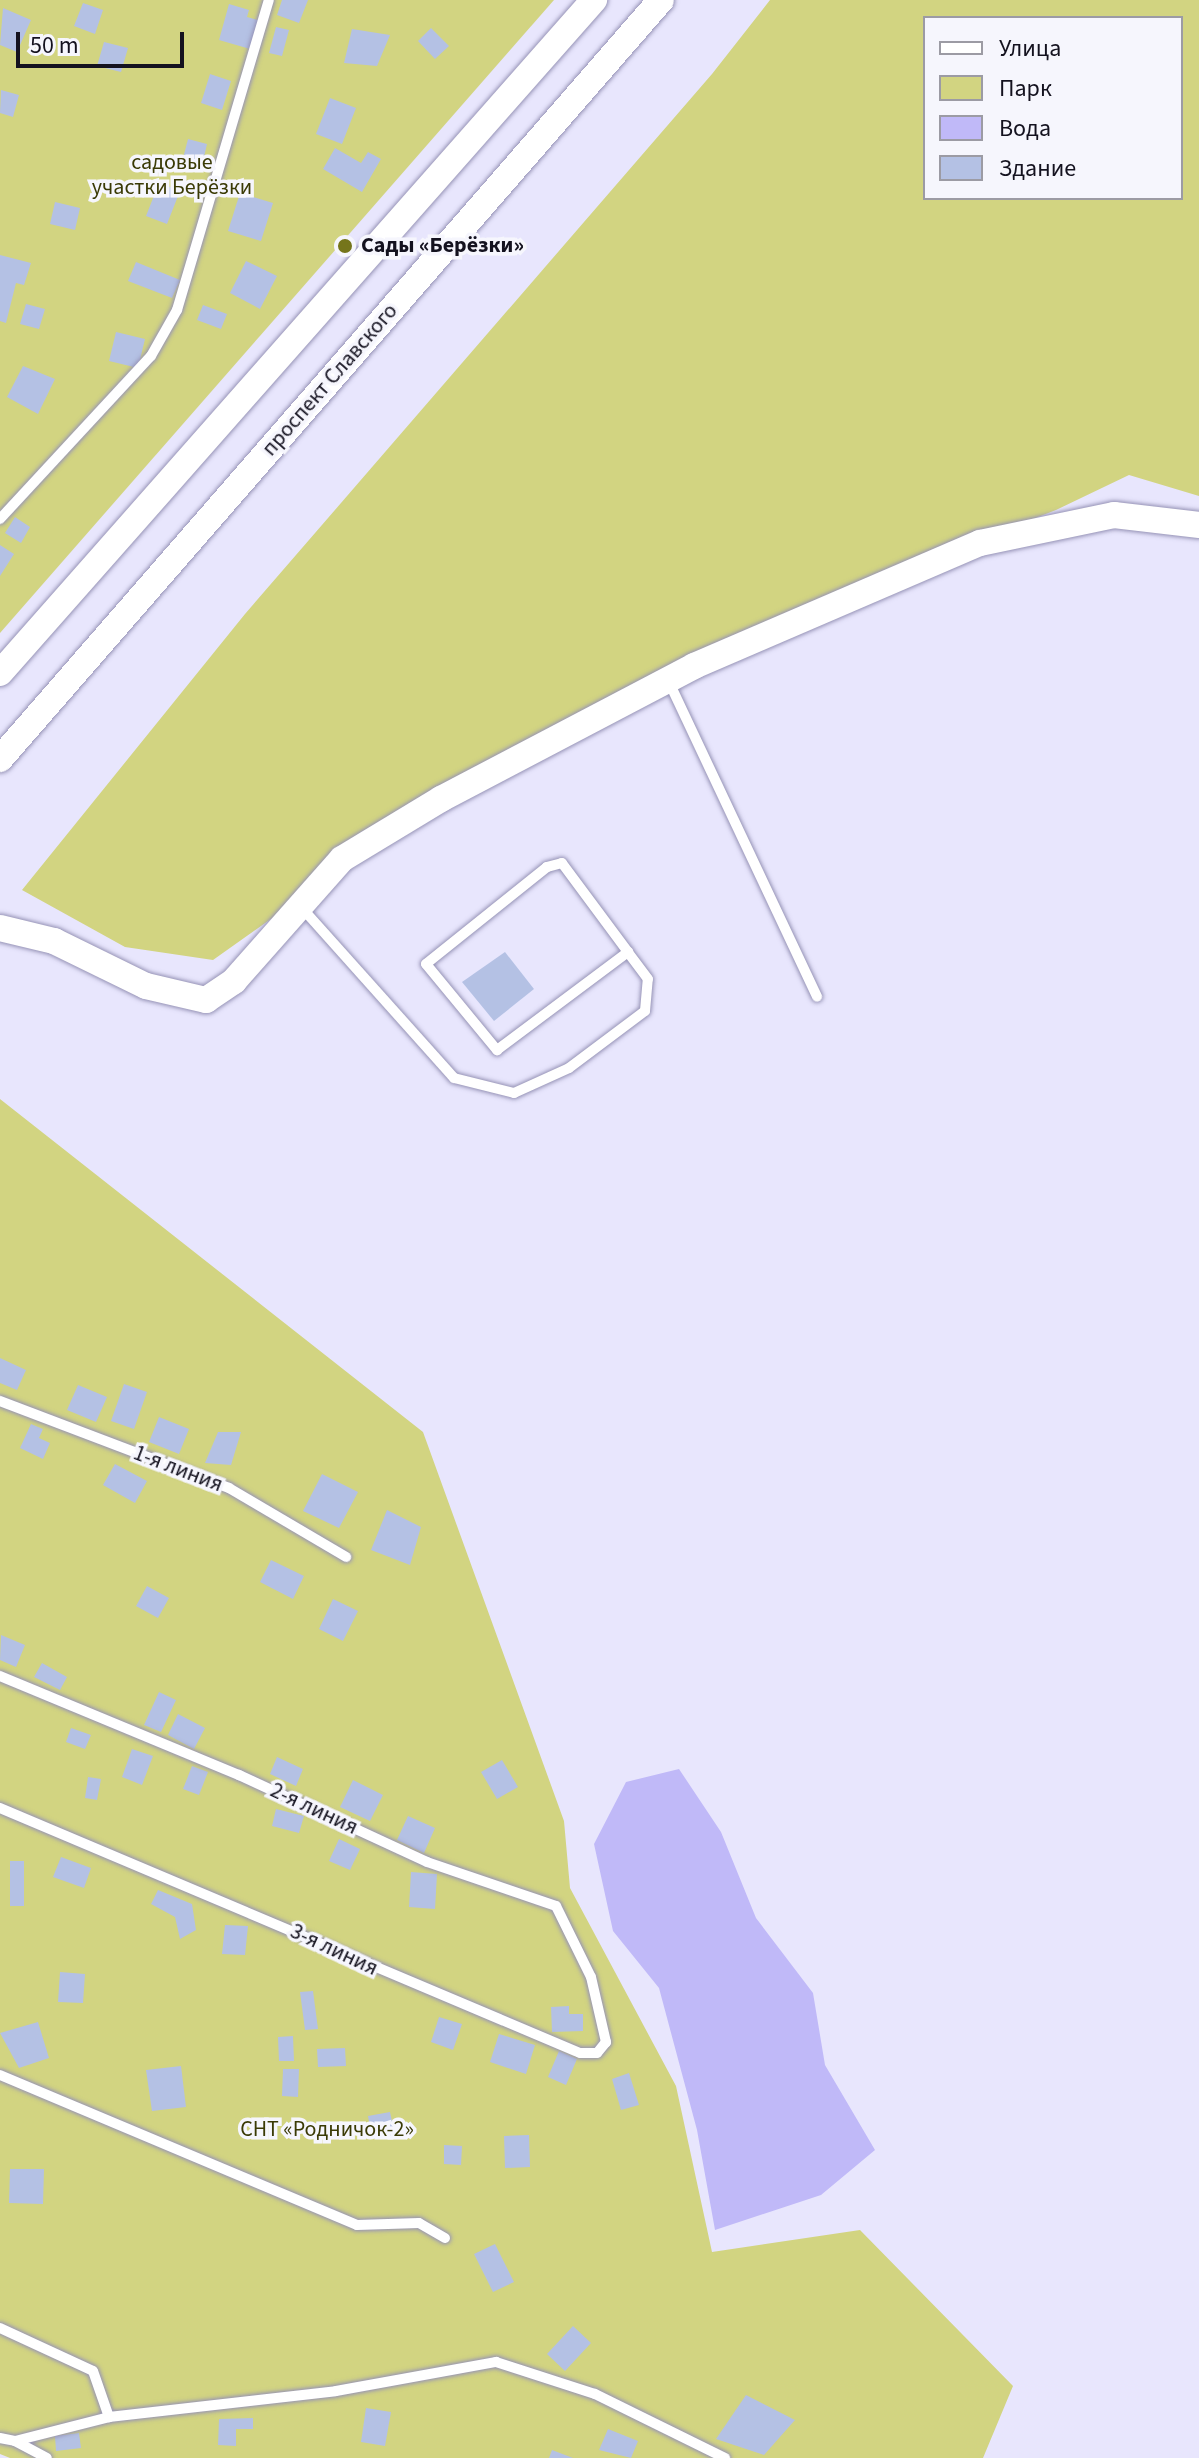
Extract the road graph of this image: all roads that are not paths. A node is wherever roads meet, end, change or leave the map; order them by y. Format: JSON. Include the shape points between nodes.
{"nodes":[{"id":1,"x":269,"y":0,"type":"edge"},
{"id":2,"x":594,"y":0,"type":"edge"},
{"id":3,"x":661,"y":0,"type":"edge"},
{"id":4,"x":0,"y":519,"type":"edge"},
{"id":5,"x":1199,"y":525,"type":"edge"},
{"id":6,"x":0,"y":673,"type":"edge"},
{"id":7,"x":668,"y":679,"type":"junction"},
{"id":8,"x":0,"y":759,"type":"edge"},
{"id":9,"x":301,"y":907,"type":"junction"},
{"id":10,"x":0,"y":928,"type":"edge"},
{"id":11,"x":628,"y":952,"type":"junction"},
{"id":12,"x":817,"y":997,"type":"dead end"},
{"id":13,"x":0,"y":1401,"type":"edge"},
{"id":14,"x":346,"y":1557,"type":"dead end"},
{"id":15,"x":0,"y":1676,"type":"edge"},
{"id":16,"x":0,"y":1808,"type":"edge"},
{"id":17,"x":591,"y":1977,"type":"joint"},
{"id":18,"x":0,"y":2075,"type":"edge"},
{"id":19,"x":445,"y":2238,"type":"dead end"},
{"id":20,"x":0,"y":2328,"type":"edge"},
{"id":21,"x":109,"y":2417,"type":"junction"},
{"id":22,"x":0,"y":2438,"type":"edge"},
{"id":23,"x":15,"y":2441,"type":"junction"},
{"id":24,"x":47,"y":2458,"type":"edge"},
{"id":25,"x":725,"y":2458,"type":"edge"}],
"edges":[{"from":1,"to":4,"type":"lane","via":[[177,310],[151,356]]},
{"from":2,"to":6,"type":"main road"},
{"from":3,"to":8,"type":"main road","name":"проспект Славского"},
{"from":5,"to":7,"type":"main road","via":[[1114,515],[980,543]]},
{"from":7,"to":9,"type":"main road","via":[[441,799],[355,851]]},
{"from":7,"to":12,"type":"lane"},
{"from":9,"to":10,"type":"main road","via":[[234,981],[206,1000],[146,986],[54,941]]},
{"from":9,"to":11,"type":"lane","via":[[454,1078],[514,1093],[569,1068],[645,1011],[648,979]]},
{"from":11,"to":11,"type":"lane","via":[[562,863],[547,867],[426,964],[497,1050]]},
{"from":13,"to":14,"type":"lane","name":"1-я линия","via":[[229,1488]]},
{"from":15,"to":17,"type":"lane","name":"2-я линия","via":[[239,1775],[427,1862],[556,1906]]},
{"from":16,"to":17,"type":"lane","name":"3-я линия","via":[[580,2053],[597,2053],[606,2042]]},
{"from":18,"to":19,"type":"lane","via":[[357,2225],[419,2223]]},
{"from":20,"to":21,"type":"lane","via":[[93,2371]]},
{"from":21,"to":23,"type":"lane"},
{"from":21,"to":25,"type":"lane","via":[[336,2391],[496,2362],[595,2394]]},
{"from":22,"to":23,"type":"lane"},
{"from":23,"to":24,"type":"lane"}]}
